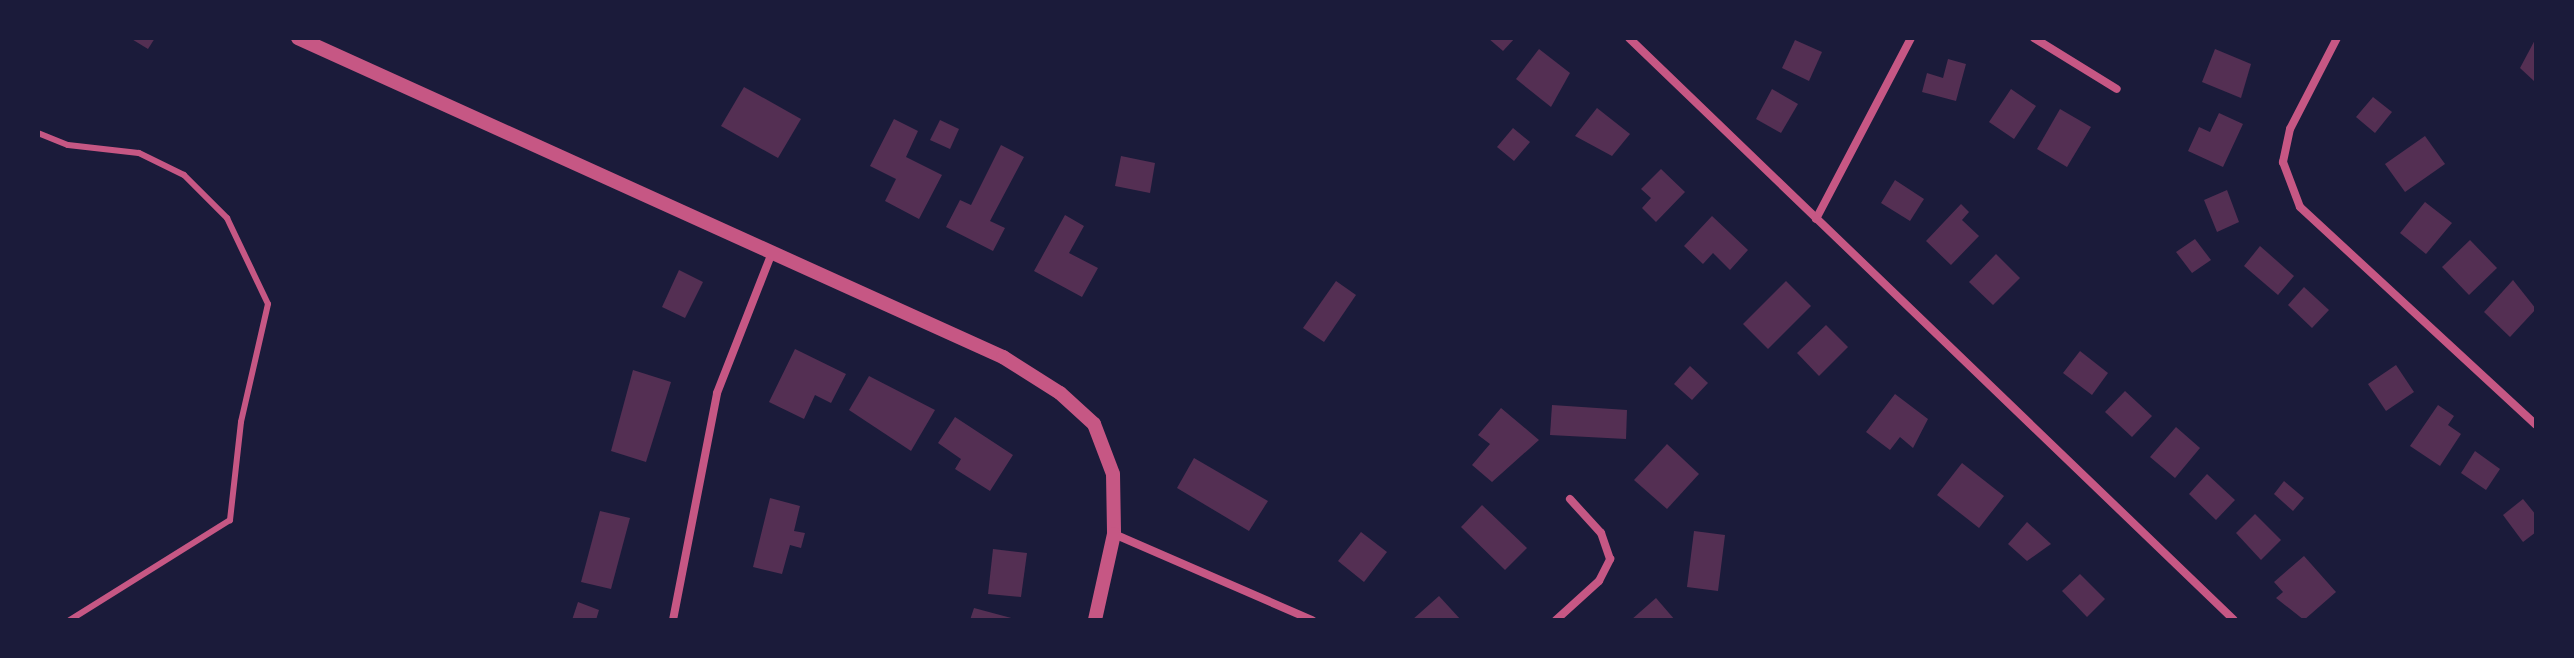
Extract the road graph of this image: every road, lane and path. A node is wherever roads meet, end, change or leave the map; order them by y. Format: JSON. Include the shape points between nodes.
{"nodes":[{"id":1,"x":298,"y":38,"type":"edge"},
{"id":2,"x":1629,"y":38,"type":"edge"},
{"id":3,"x":1911,"y":38,"type":"edge"},
{"id":4,"x":2034,"y":38,"type":"edge"},
{"id":5,"x":2337,"y":38,"type":"edge"},
{"id":6,"x":2117,"y":89,"type":"dead end"},
{"id":7,"x":38,"y":133,"type":"edge"},
{"id":8,"x":1816,"y":219,"type":"junction"},
{"id":9,"x":772,"y":253,"type":"junction"},
{"id":10,"x":2536,"y":425,"type":"edge"},
{"id":11,"x":1570,"y":499,"type":"dead end"},
{"id":12,"x":1114,"y":534,"type":"junction"},
{"id":13,"x":70,"y":620,"type":"edge"},
{"id":14,"x":673,"y":620,"type":"edge"},
{"id":15,"x":1095,"y":620,"type":"edge"},
{"id":16,"x":1312,"y":620,"type":"edge"},
{"id":17,"x":1556,"y":620,"type":"edge"},
{"id":18,"x":2234,"y":620,"type":"edge"}],
"edges":[{"from":1,"to":9,"type":"street"},
{"from":2,"to":8,"type":"street"},
{"from":3,"to":8,"type":"street"},
{"from":4,"to":6,"type":"street"},
{"from":5,"to":10,"type":"street","via":[[2290,129],[2283,162],[2300,207]]},
{"from":7,"to":13,"type":"lane","via":[[68,145],[139,153],[184,175],[227,218],[268,304],[241,422],[230,520]]},
{"from":8,"to":18,"type":"street"},
{"from":9,"to":12,"type":"street","via":[[1003,357],[1081,408],[1108,452]]},
{"from":9,"to":14,"type":"street","via":[[714,405]]},
{"from":11,"to":17,"type":"street","via":[[1601,533],[1610,559],[1599,581]]},
{"from":12,"to":15,"type":"street"},
{"from":12,"to":16,"type":"street"}]}
